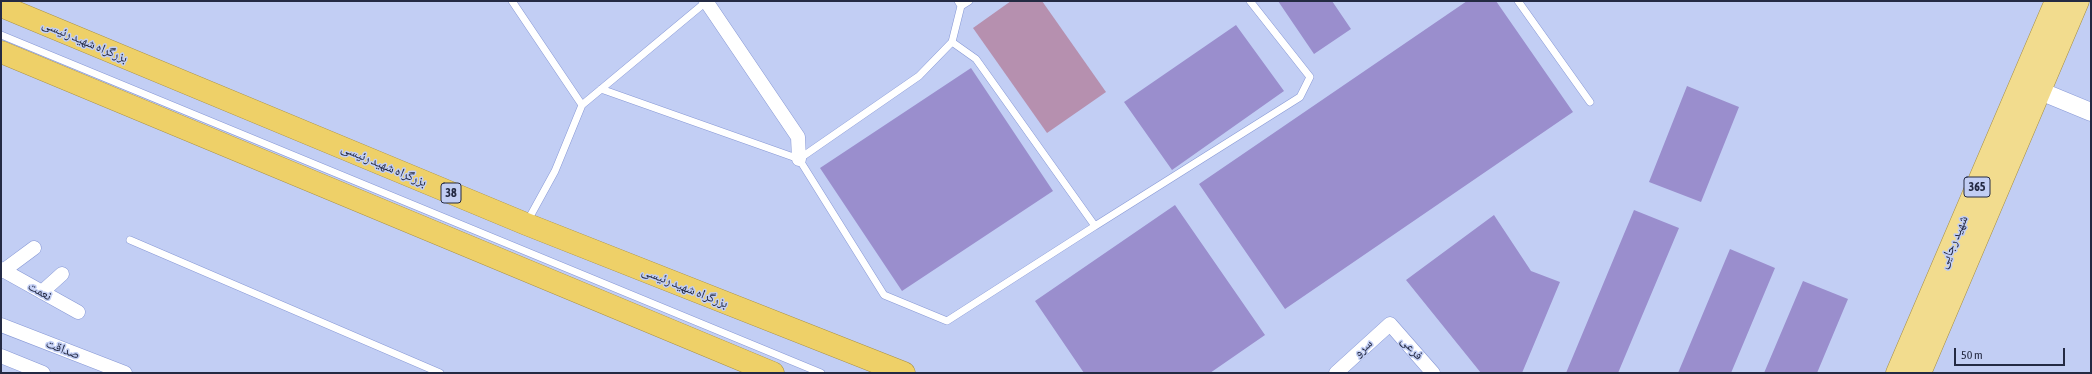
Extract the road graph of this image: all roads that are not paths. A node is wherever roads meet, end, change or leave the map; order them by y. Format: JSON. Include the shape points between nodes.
{"nodes":[{"id":1,"x":512,"y":1,"type":"edge"},
{"id":2,"x":706,"y":1,"type":"edge"},
{"id":3,"x":969,"y":1,"type":"edge"},
{"id":4,"x":1250,"y":1,"type":"edge"},
{"id":5,"x":1518,"y":1,"type":"edge"},
{"id":6,"x":2056,"y":1,"type":"edge"},
{"id":7,"x":2078,"y":1,"type":"edge"},
{"id":8,"x":959,"y":4,"type":"edge"},
{"id":9,"x":1,"y":6,"type":"edge"},
{"id":10,"x":1,"y":35,"type":"edge"},
{"id":11,"x":952,"y":42,"type":"junction"},
{"id":12,"x":1,"y":52,"type":"edge"},
{"id":13,"x":601,"y":89,"type":"junction"},
{"id":14,"x":2040,"y":91,"type":"junction"},
{"id":15,"x":1590,"y":102,"type":"dead end"},
{"id":16,"x":582,"y":105,"type":"junction"},
{"id":17,"x":2091,"y":112,"type":"edge"},
{"id":18,"x":799,"y":159,"type":"junction"},
{"id":19,"x":526,"y":224,"type":"junction"},
{"id":20,"x":1095,"y":226,"type":"junction"},
{"id":21,"x":130,"y":240,"type":"dead end"},
{"id":22,"x":34,"y":248,"type":"dead end"},
{"id":23,"x":2,"y":270,"type":"edge"},
{"id":24,"x":62,"y":274,"type":"dead end"},
{"id":25,"x":42,"y":292,"type":"junction"},
{"id":26,"x":78,"y":312,"type":"dead end"},
{"id":27,"x":1390,"y":324,"type":"joint"},
{"id":28,"x":1,"y":325,"type":"edge"},
{"id":29,"x":1,"y":356,"type":"edge"},
{"id":30,"x":883,"y":368,"type":"edge"},
{"id":31,"x":43,"y":373,"type":"edge"},
{"id":32,"x":125,"y":373,"type":"edge"},
{"id":33,"x":440,"y":373,"type":"edge"},
{"id":34,"x":773,"y":373,"type":"edge"},
{"id":35,"x":821,"y":373,"type":"edge"},
{"id":36,"x":904,"y":373,"type":"edge"},
{"id":37,"x":1336,"y":373,"type":"edge"},
{"id":38,"x":1433,"y":373,"type":"edge"},
{"id":39,"x":1897,"y":373,"type":"edge"},
{"id":40,"x":1920,"y":373,"type":"edge"}],
"edges":[{"from":1,"to":16,"type":"lane"},
{"from":2,"to":13,"type":"lane"},
{"from":2,"to":18,"type":"street","via":[[798,137]]},
{"from":3,"to":8,"type":"lane"},
{"from":4,"to":20,"type":"lane","via":[[1310,77],[1300,97]]},
{"from":5,"to":15,"type":"lane"},
{"from":6,"to":39,"type":"main road","name":"شهید رجایی","number":"365"},
{"from":7,"to":14,"type":"main road","name":"شهید رجایی","number":"365"},
{"from":8,"to":11,"type":"lane"},
{"from":9,"to":19,"type":"highway","name":"بزرگراه شهید رئیسی","number":"38"},
{"from":10,"to":35,"type":"lane"},
{"from":11,"to":18,"type":"lane","via":[[920,76]]},
{"from":11,"to":20,"type":"lane","via":[[976,60]]},
{"from":12,"to":34,"type":"highway"},
{"from":13,"to":16,"type":"lane"},
{"from":13,"to":18,"type":"lane"},
{"from":14,"to":17,"type":"street"},
{"from":14,"to":40,"type":"main road","name":"شهید رجایی","number":"365"},
{"from":16,"to":19,"type":"lane","via":[[555,171]]},
{"from":18,"to":20,"type":"lane","via":[[884,295],[947,322]]},
{"from":19,"to":30,"type":"highway","name":"بزرگراه شهید رئیسی","number":"38"},
{"from":21,"to":33,"type":"lane"},
{"from":22,"to":23,"type":"street"},
{"from":23,"to":25,"type":"street","name":"نعمت"},
{"from":24,"to":25,"type":"street"},
{"from":25,"to":26,"type":"street","name":"نعمت"},
{"from":27,"to":37,"type":"street","name":"سرو"},
{"from":27,"to":38,"type":"street","name":"فرعی"},
{"from":28,"to":32,"type":"street","name":"صداقت"},
{"from":29,"to":31,"type":"street"},
{"from":30,"to":36,"type":"highway","name":"بزرگراه شهید رئیسی","number":"38"}]}
